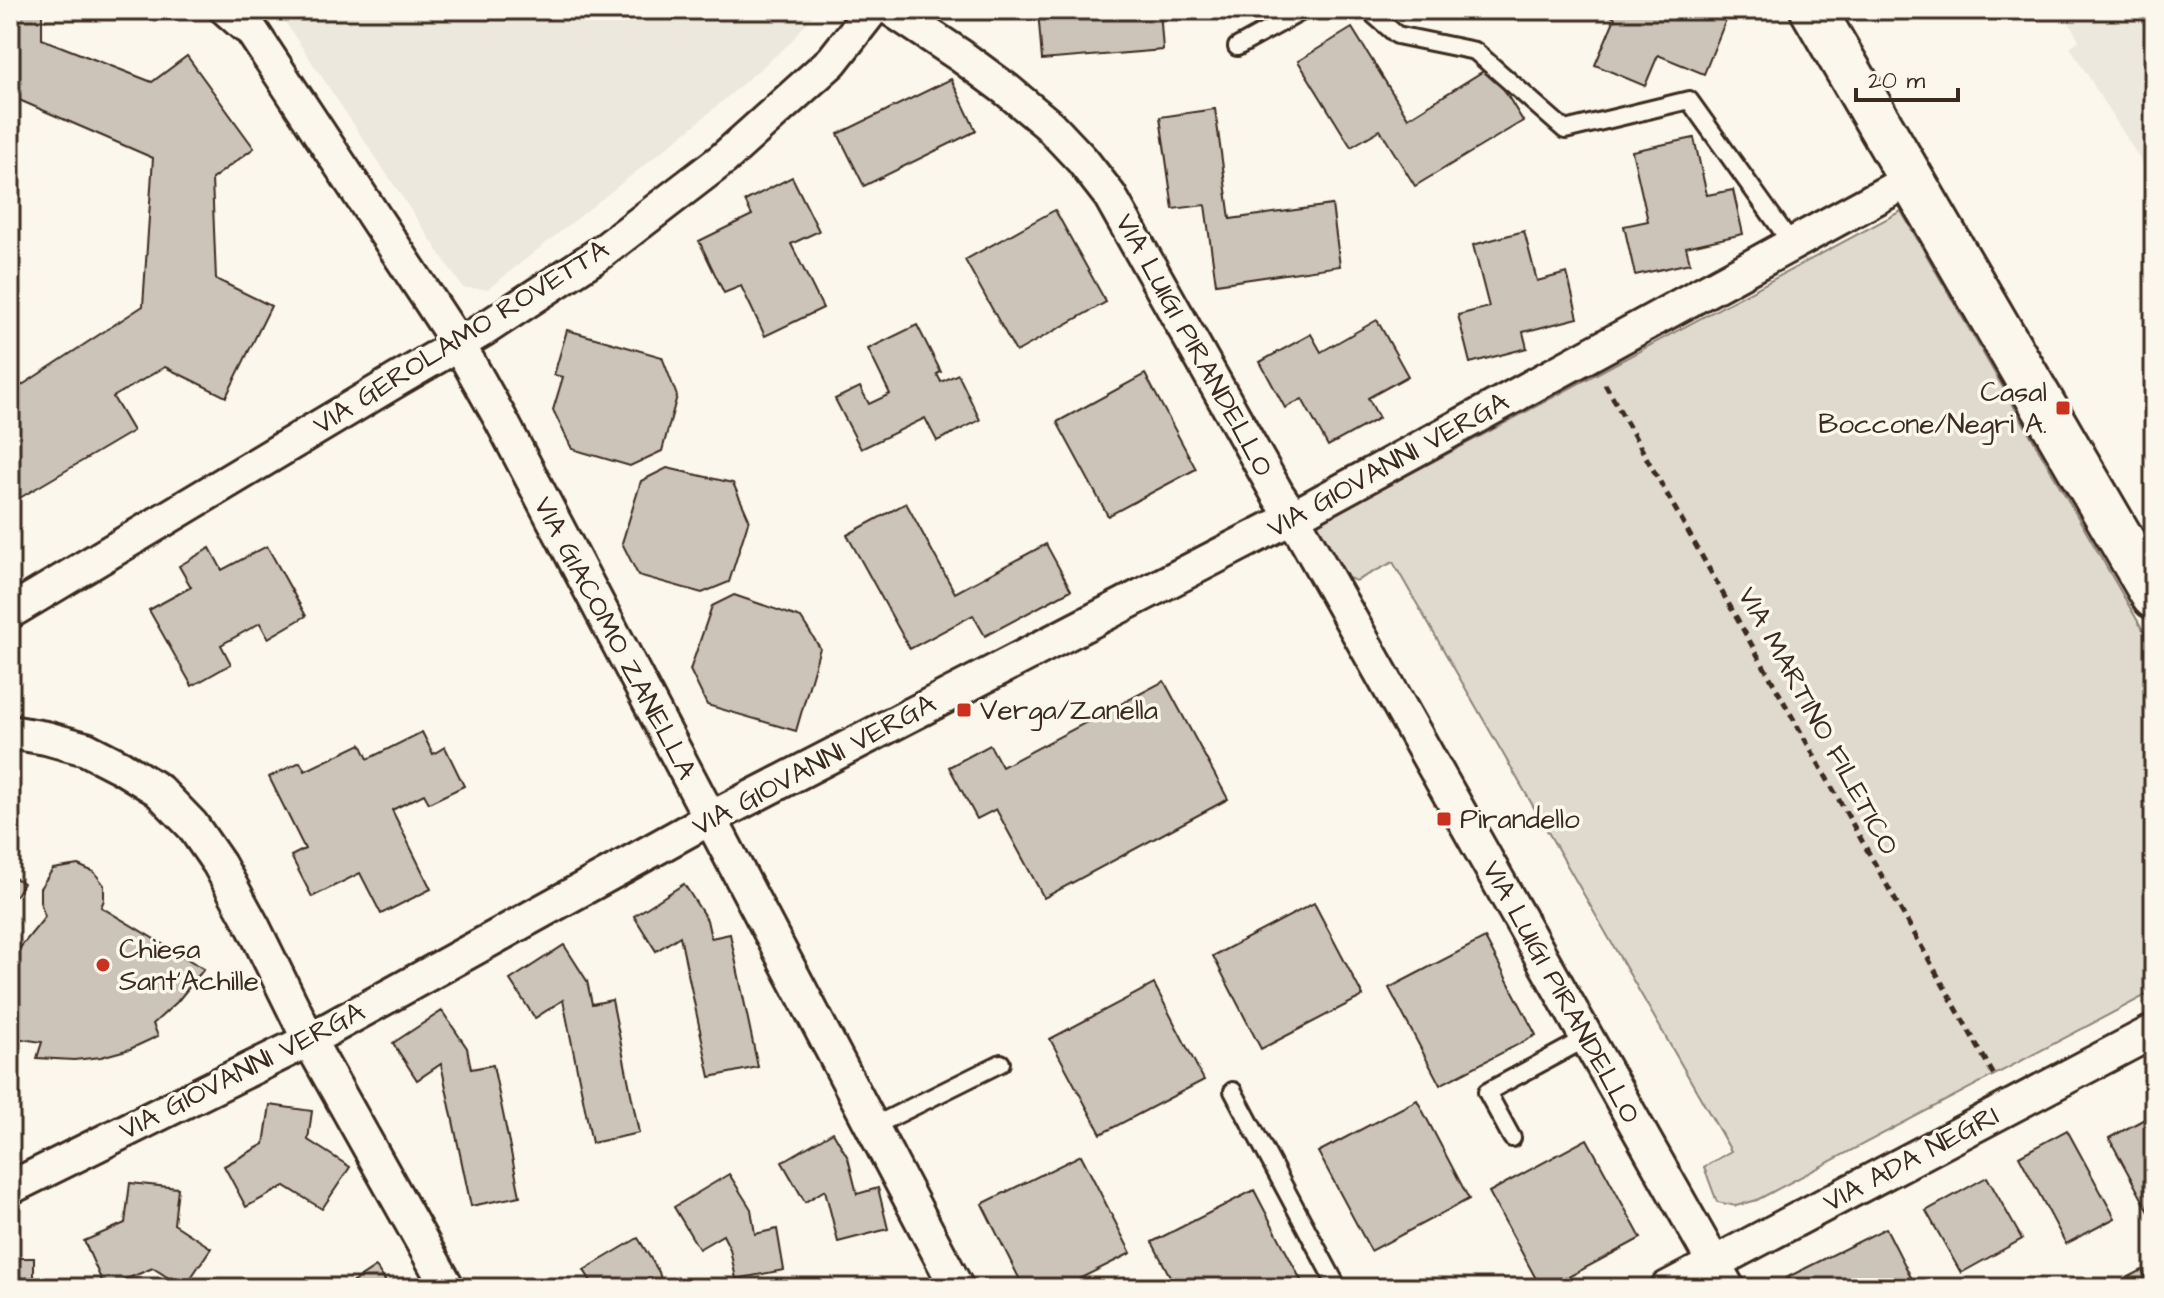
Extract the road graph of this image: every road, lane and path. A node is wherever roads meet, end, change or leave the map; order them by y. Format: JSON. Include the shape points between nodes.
{"nodes":[{"id":1,"x":215,"y":10,"type":"edge"},
{"id":2,"x":238,"y":10,"type":"edge"},
{"id":3,"x":872,"y":10,"type":"edge"},
{"id":4,"x":892,"y":10,"type":"edge"},
{"id":5,"x":1304,"y":10,"type":"edge"},
{"id":6,"x":1368,"y":10,"type":"edge"},
{"id":7,"x":1813,"y":10,"type":"edge"},
{"id":8,"x":1237,"y":47,"type":"dead end"},
{"id":9,"x":268,"y":56,"type":"junction"},
{"id":10,"x":1911,"y":179,"type":"junction"},
{"id":11,"x":1792,"y":244,"type":"junction"},
{"id":12,"x":459,"y":345,"type":"junction"},
{"id":13,"x":1589,"y":355,"type":"junction"},
{"id":14,"x":1293,"y":517,"type":"junction"},
{"id":15,"x":2153,"y":593,"type":"edge"},
{"id":16,"x":10,"y":612,"type":"edge"},
{"id":17,"x":10,"y":732,"type":"edge"},
{"id":18,"x":709,"y":819,"type":"junction"},
{"id":19,"x":2154,"y":1031,"type":"edge"},
{"id":20,"x":1587,"y":1038,"type":"junction"},
{"id":21,"x":309,"y":1040,"type":"junction"},
{"id":22,"x":1001,"y":1063,"type":"dead end"},
{"id":23,"x":1233,"y":1091,"type":"dead end"},
{"id":24,"x":2011,"y":1106,"type":"junction"},
{"id":25,"x":872,"y":1127,"type":"junction"},
{"id":26,"x":1512,"y":1138,"type":"dead end"},
{"id":27,"x":10,"y":1188,"type":"edge"},
{"id":28,"x":1721,"y":1275,"type":"edge"},
{"id":29,"x":448,"y":1288,"type":"edge"},
{"id":30,"x":957,"y":1288,"type":"edge"},
{"id":31,"x":1338,"y":1288,"type":"edge"},
{"id":32,"x":1667,"y":1288,"type":"edge"}],
"edges":[{"from":1,"to":9,"type":"lane"},
{"from":2,"to":9,"type":"street","name":"VIA GIACOMO ZANELLA"},
{"from":3,"to":12,"type":"street","name":"VIA GEROLAMO ROVETTA","via":[[832,61],[723,159],[602,252]]},
{"from":4,"to":14,"type":"street","name":"VIA LUIGI PIRANDELLO","via":[[1007,90],[1082,160],[1110,196]]},
{"from":5,"to":8,"type":"lane"},
{"from":6,"to":11,"type":"lane","via":[[1397,35],[1475,51],[1565,130],[1689,100]]},
{"from":7,"to":10,"type":"street"},
{"from":9,"to":12,"type":"street","name":"VIA GIACOMO ZANELLA"},
{"from":10,"to":11,"type":"street","name":"VIA GIOVANNI VERGA"},
{"from":10,"to":15,"type":"street"},
{"from":11,"to":13,"type":"street","name":"VIA GIOVANNI VERGA"},
{"from":12,"to":16,"type":"street","name":"VIA GEROLAMO ROVETTA"},
{"from":12,"to":18,"type":"street","name":"VIA GIACOMO ZANELLA"},
{"from":13,"to":14,"type":"street","name":"VIA GIOVANNI VERGA"},
{"from":13,"to":24,"type":"path","name":"VIA MARTINO FILETICO"},
{"from":14,"to":18,"type":"street","name":"VIA GIOVANNI VERGA"},
{"from":14,"to":20,"type":"street","name":"VIA LUIGI PIRANDELLO"},
{"from":17,"to":21,"type":"street","via":[[86,749],[158,790],[192,825],[254,928]]},
{"from":18,"to":21,"type":"street","name":"VIA GIOVANNI VERGA"},
{"from":18,"to":25,"type":"street","name":"VIA GIACOMO ZANELLA"},
{"from":19,"to":24,"type":"street","name":"VIA ADA NEGRI"},
{"from":20,"to":26,"type":"lane","via":[[1487,1092]]},
{"from":20,"to":28,"type":"street","name":"VIA LUIGI PIRANDELLO"},
{"from":21,"to":27,"type":"street","name":"VIA GIOVANNI VERGA"},
{"from":21,"to":29,"type":"street"},
{"from":22,"to":25,"type":"lane"},
{"from":23,"to":31,"type":"lane"},
{"from":24,"to":28,"type":"street","name":"VIA ADA NEGRI"},
{"from":25,"to":30,"type":"street","name":"VIA GIACOMO ZANELLA"},
{"from":28,"to":32,"type":"street","name":"VIA ADA NEGRI"}]}
